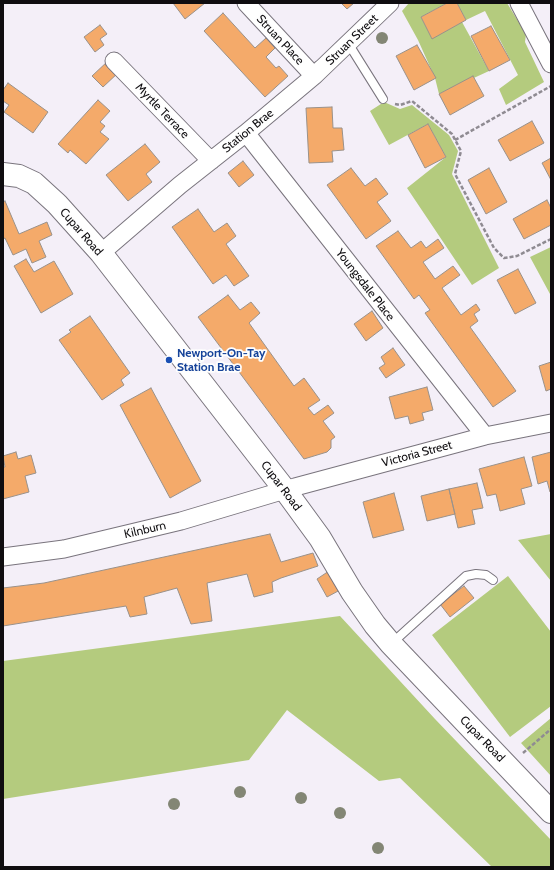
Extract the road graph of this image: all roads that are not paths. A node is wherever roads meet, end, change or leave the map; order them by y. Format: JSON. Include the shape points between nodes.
{"nodes":[{"id":1,"x":246,"y":3,"type":"edge"},
{"id":2,"x":390,"y":3,"type":"edge"},
{"id":3,"x":518,"y":3,"type":"edge"},
{"id":4,"x":348,"y":43,"type":"junction"},
{"id":5,"x":114,"y":61,"type":"dead end"},
{"id":6,"x":551,"y":64,"type":"edge"},
{"id":7,"x":314,"y":76,"type":"junction"},
{"id":8,"x":384,"y":99,"type":"road end"},
{"id":9,"x":246,"y":134,"type":"junction"},
{"id":10,"x":211,"y":161,"type":"junction"},
{"id":11,"x":3,"y":174,"type":"edge"},
{"id":12,"x":101,"y":253,"type":"junction"},
{"id":13,"x":551,"y":423,"type":"edge"},
{"id":14,"x":485,"y":436,"type":"junction"},
{"id":15,"x":285,"y":490,"type":"junction"},
{"id":16,"x":3,"y":556,"type":"edge"},
{"id":17,"x":493,"y":580,"type":"dead end"},
{"id":18,"x":391,"y":644,"type":"junction"},
{"id":19,"x":551,"y":812,"type":"edge"}],
"edges":[{"from":1,"to":7,"type":"street","name":"Struan Place"},
{"from":2,"to":4,"type":"street","name":"Station Brae"},
{"from":2,"to":7,"type":"street","name":"Struan Street"},
{"from":3,"to":6,"type":"street"},
{"from":4,"to":7,"type":"street","name":"Station Brae"},
{"from":4,"to":8,"type":"lane"},
{"from":5,"to":10,"type":"street","name":"Myrtle Terrace"},
{"from":7,"to":9,"type":"street","name":"Station Brae"},
{"from":9,"to":10,"type":"street","name":"Station Brae"},
{"from":9,"to":14,"type":"street","name":"Youngsdale Place"},
{"from":10,"to":12,"type":"street","name":"Station Brae"},
{"from":11,"to":12,"type":"main road","name":"Cupar Road","via":[[19,176],[34,183],[57,204]]},
{"from":12,"to":15,"type":"main road","name":"Cupar Road"},
{"from":13,"to":14,"type":"street","name":"Victoria Street"},
{"from":14,"to":15,"type":"street","name":"Victoria Street"},
{"from":15,"to":16,"type":"street","name":"Kilnburn","via":[[180,521],[64,549]]},
{"from":15,"to":18,"type":"main road","name":"Cupar Road","via":[[320,538],[352,592]]},
{"from":17,"to":18,"type":"lane","via":[[486,575],[466,576]]},
{"from":18,"to":19,"type":"main road","name":"Cupar Road"}]}
